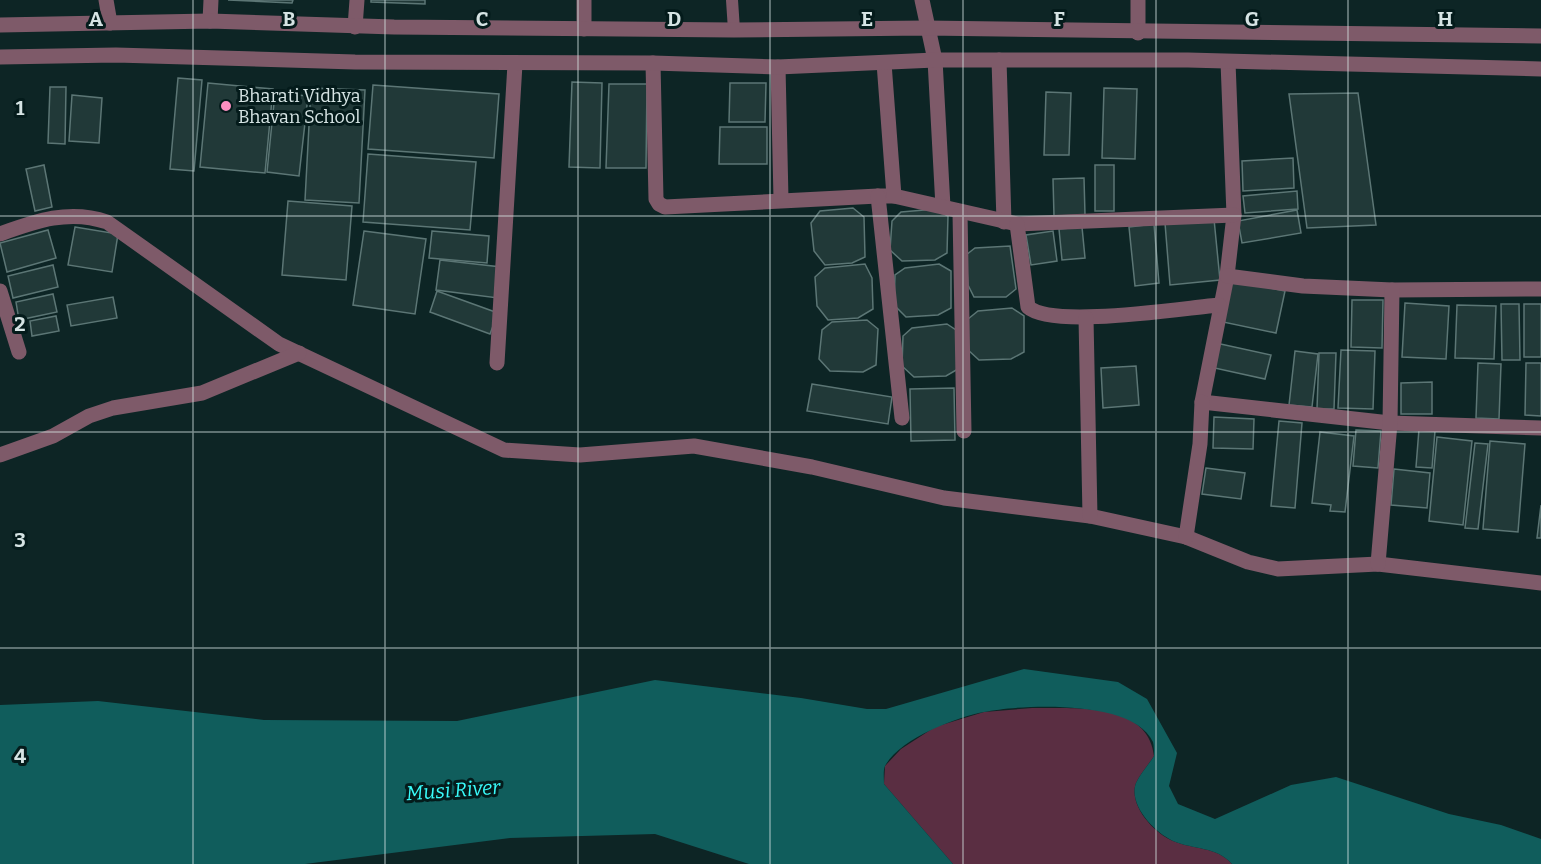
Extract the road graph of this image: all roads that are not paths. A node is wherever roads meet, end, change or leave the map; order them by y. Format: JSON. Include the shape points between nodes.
{"nodes":[{"id":1,"x":106,"y":0,"type":"edge"},
{"id":2,"x":211,"y":0,"type":"edge"},
{"id":3,"x":357,"y":0,"type":"edge"},
{"id":4,"x":584,"y":0,"type":"edge"},
{"id":5,"x":732,"y":0,"type":"edge"},
{"id":6,"x":922,"y":0,"type":"edge"},
{"id":7,"x":1138,"y":0,"type":"edge"},
{"id":8,"x":210,"y":21,"type":"junction"},
{"id":9,"x":110,"y":23,"type":"junction"},
{"id":10,"x":0,"y":25,"type":"edge"},
{"id":11,"x":355,"y":27,"type":"junction"},
{"id":12,"x":926,"y":28,"type":"junction"},
{"id":13,"x":584,"y":29,"type":"junction"},
{"id":14,"x":734,"y":30,"type":"junction"},
{"id":15,"x":1138,"y":33,"type":"junction"},
{"id":16,"x":1541,"y":36,"type":"edge"},
{"id":17,"x":0,"y":57,"type":"edge"},
{"id":18,"x":935,"y":60,"type":"junction"},
{"id":19,"x":999,"y":60,"type":"junction"},
{"id":20,"x":1228,"y":62,"type":"junction"},
{"id":21,"x":653,"y":63,"type":"junction"},
{"id":22,"x":884,"y":63,"type":"junction"},
{"id":23,"x":515,"y":64,"type":"junction"},
{"id":24,"x":778,"y":67,"type":"junction"},
{"id":25,"x":1541,"y":69,"type":"edge"},
{"id":26,"x":878,"y":196,"type":"junction"},
{"id":27,"x":894,"y":196,"type":"junction"},
{"id":28,"x":781,"y":199,"type":"junction"},
{"id":29,"x":943,"y":207,"type":"junction"},
{"id":30,"x":960,"y":213,"type":"junction"},
{"id":31,"x":1234,"y":215,"type":"junction"},
{"id":32,"x":1010,"y":223,"type":"junction"},
{"id":33,"x":0,"y":234,"type":"edge"},
{"id":34,"x":1227,"y":276,"type":"junction"},
{"id":35,"x":1392,"y":290,"type":"junction"},
{"id":36,"x":1541,"y":290,"type":"edge"},
{"id":37,"x":0,"y":291,"type":"edge"},
{"id":38,"x":1220,"y":305,"type":"junction"},
{"id":39,"x":1086,"y":318,"type":"junction"},
{"id":40,"x":19,"y":352,"type":"dead end"},
{"id":41,"x":299,"y":353,"type":"junction"},
{"id":42,"x":497,"y":363,"type":"dead end"},
{"id":43,"x":1202,"y":402,"type":"junction"},
{"id":44,"x":902,"y":418,"type":"dead end"},
{"id":45,"x":1390,"y":423,"type":"junction"},
{"id":46,"x":1541,"y":428,"type":"edge"},
{"id":47,"x":964,"y":431,"type":"dead end"},
{"id":48,"x":0,"y":455,"type":"edge"},
{"id":49,"x":1090,"y":516,"type":"junction"},
{"id":50,"x":1186,"y":537,"type":"junction"},
{"id":51,"x":1378,"y":564,"type":"junction"},
{"id":52,"x":1541,"y":583,"type":"edge"}],
"edges":[{"from":1,"to":9,"type":"street"},
{"from":2,"to":8,"type":"street"},
{"from":3,"to":11,"type":"street"},
{"from":4,"to":13,"type":"street"},
{"from":5,"to":14,"type":"lane"},
{"from":6,"to":12,"type":"street"},
{"from":7,"to":15,"type":"street"},
{"from":8,"to":9,"type":"street"},
{"from":8,"to":11,"type":"street"},
{"from":9,"to":10,"type":"street"},
{"from":11,"to":13,"type":"street"},
{"from":12,"to":14,"type":"street"},
{"from":12,"to":15,"type":"street"},
{"from":12,"to":18,"type":"street"},
{"from":13,"to":14,"type":"street"},
{"from":15,"to":16,"type":"street"},
{"from":17,"to":23,"type":"street","via":[[116,55]]},
{"from":18,"to":19,"type":"street"},
{"from":18,"to":22,"type":"street"},
{"from":18,"to":29,"type":"street"},
{"from":19,"to":20,"type":"street"},
{"from":19,"to":32,"type":"street"},
{"from":20,"to":25,"type":"street"},
{"from":20,"to":31,"type":"street"},
{"from":21,"to":23,"type":"street"},
{"from":21,"to":24,"type":"street"},
{"from":21,"to":28,"type":"street","via":[[659,204],[666,207]]},
{"from":22,"to":24,"type":"street"},
{"from":22,"to":27,"type":"street"},
{"from":23,"to":42,"type":"street"},
{"from":24,"to":28,"type":"street"},
{"from":26,"to":27,"type":"street"},
{"from":26,"to":28,"type":"street"},
{"from":26,"to":44,"type":"street"},
{"from":27,"to":29,"type":"street"},
{"from":29,"to":30,"type":"street"},
{"from":30,"to":32,"type":"street"},
{"from":30,"to":47,"type":"street"},
{"from":31,"to":32,"type":"street"},
{"from":31,"to":34,"type":"street"},
{"from":32,"to":39,"type":"street","via":[[1028,307],[1039,313]]},
{"from":33,"to":41,"type":"street","via":[[42,218],[91,217],[107,222],[279,344]]},
{"from":34,"to":35,"type":"street","via":[[1303,286]]},
{"from":34,"to":38,"type":"street"},
{"from":35,"to":36,"type":"street"},
{"from":35,"to":45,"type":"street"},
{"from":37,"to":40,"type":"street"},
{"from":38,"to":39,"type":"street"},
{"from":38,"to":43,"type":"street"},
{"from":39,"to":49,"type":"street"},
{"from":41,"to":48,"type":"street","via":[[202,393],[113,408],[89,416],[52,436]]},
{"from":41,"to":49,"type":"street","via":[[504,450],[580,454],[694,446],[812,467],[944,498]]},
{"from":43,"to":45,"type":"street"},
{"from":43,"to":50,"type":"street"},
{"from":45,"to":46,"type":"street"},
{"from":45,"to":51,"type":"street"},
{"from":49,"to":50,"type":"street"},
{"from":50,"to":51,"type":"street","via":[[1248,562],[1278,569]]},
{"from":51,"to":52,"type":"street"}]}
